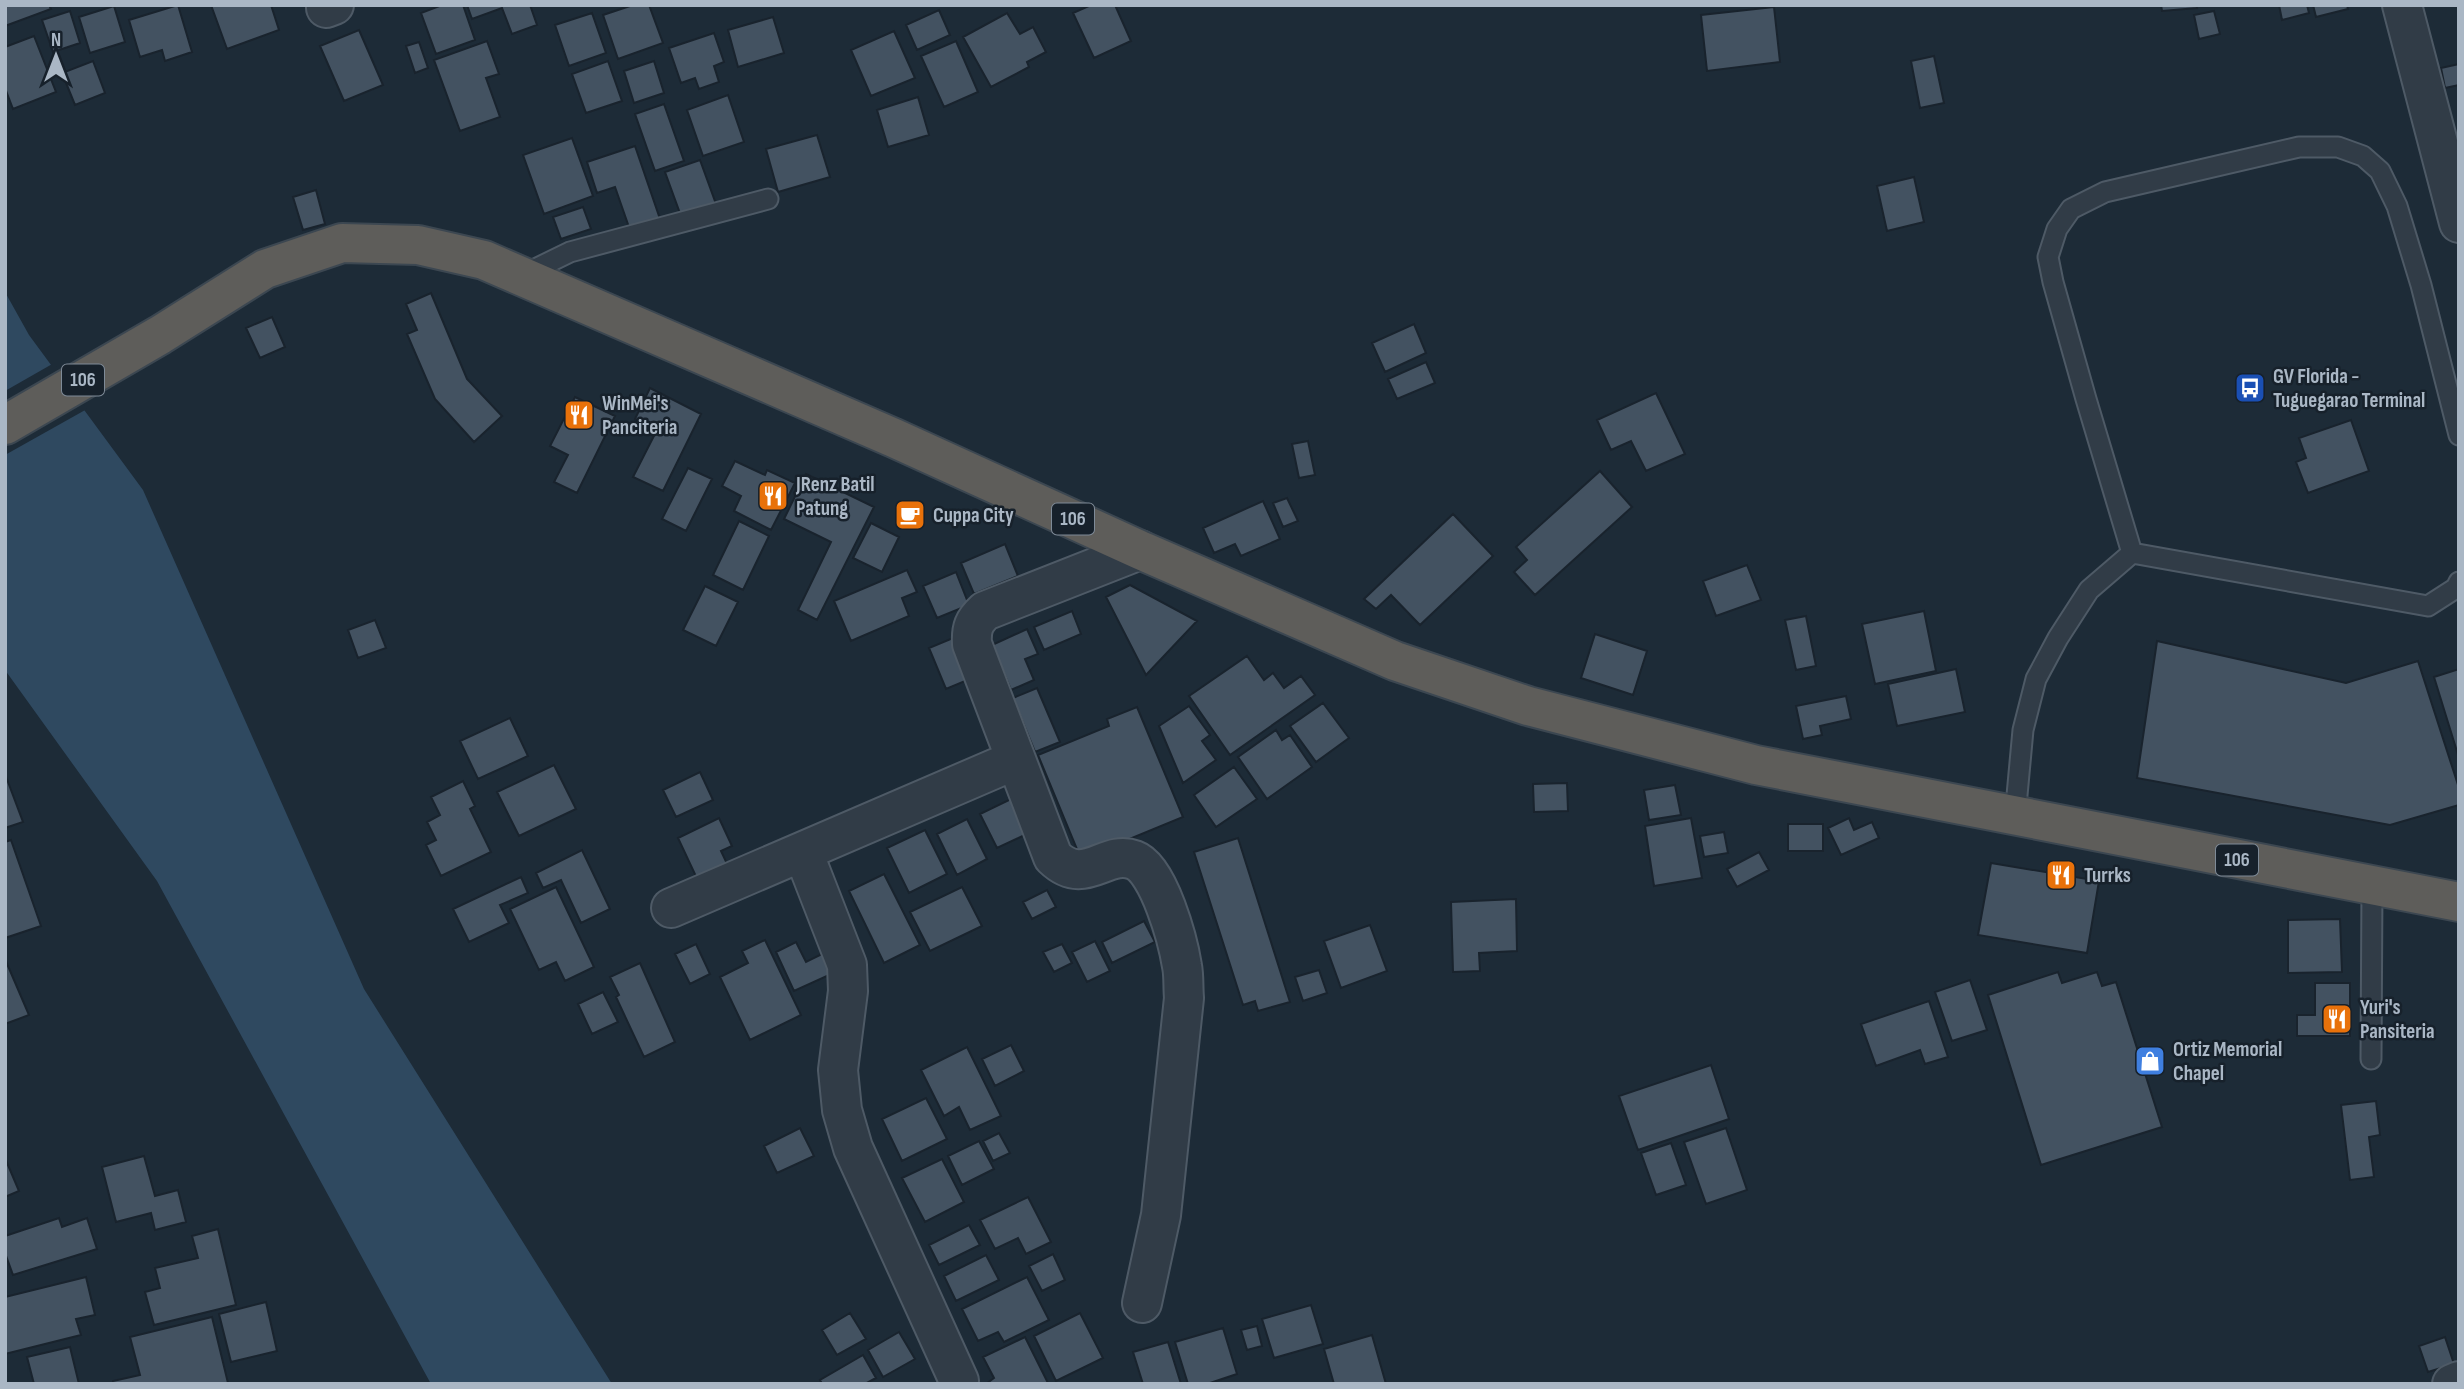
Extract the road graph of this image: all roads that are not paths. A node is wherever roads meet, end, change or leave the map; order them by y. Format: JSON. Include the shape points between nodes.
{"nodes":[{"id":1,"x":2402,"y":5,"type":"edge"},
{"id":2,"x":768,"y":199,"type":"dead end"},
{"id":3,"x":2459,"y":223,"type":"edge"},
{"id":4,"x":521,"y":276,"type":"junction"},
{"id":5,"x":5,"y":425,"type":"edge"},
{"id":6,"x":2459,"y":435,"type":"edge"},
{"id":7,"x":1140,"y":550,"type":"junction"},
{"id":8,"x":2132,"y":553,"type":"junction"},
{"id":9,"x":2459,"y":582,"type":"edge"},
{"id":10,"x":1015,"y":760,"type":"junction"},
{"id":11,"x":2015,"y":817,"type":"junction"},
{"id":12,"x":803,"y":852,"type":"junction"},
{"id":13,"x":2372,"y":887,"type":"junction"},
{"id":14,"x":2459,"y":902,"type":"edge"},
{"id":15,"x":671,"y":908,"type":"dead end"},
{"id":16,"x":2371,"y":1059,"type":"dead end"},
{"id":17,"x":1142,"y":1303,"type":"dead end"},
{"id":18,"x":960,"y":1381,"type":"dead end"},
{"id":19,"x":2459,"y":1381,"type":"edge"},
{"id":20,"x":2452,"y":1384,"type":"edge"}],
"edges":[{"from":1,"to":3,"type":"street"},
{"from":2,"to":4,"type":"lane","via":[[570,252]]},
{"from":4,"to":5,"type":"highway","number":"106","via":[[484,260],[418,245],[342,243],[265,270]]},
{"from":4,"to":7,"type":"highway","number":"106"},
{"from":6,"to":8,"type":"lane","via":[[2397,206],[2381,171],[2363,156],[2338,147],[2299,147],[2105,191],[2071,209],[2057,229],[2048,257]]},
{"from":7,"to":10,"type":"street","via":[[985,611],[975,620],[972,644]]},
{"from":7,"to":11,"type":"highway","number":"106","via":[[1395,661],[1528,706],[1756,765]]},
{"from":8,"to":9,"type":"lane","via":[[2428,606]]},
{"from":8,"to":11,"type":"lane","via":[[2089,590],[2036,679],[2023,730]]},
{"from":10,"to":12,"type":"street"},
{"from":10,"to":17,"type":"street","via":[[1053,857],[1062,866],[1072,870],[1123,859],[1144,867],[1156,885],[1182,967],[1184,998],[1168,1161]]},
{"from":11,"to":13,"type":"highway","number":"106"},
{"from":12,"to":15,"type":"street"},
{"from":12,"to":18,"type":"street","via":[[847,965],[838,1070],[842,1110],[853,1148]]},
{"from":13,"to":14,"type":"highway","number":"106"},
{"from":13,"to":16,"type":"lane"},
{"from":19,"to":20,"type":"street"}]}
